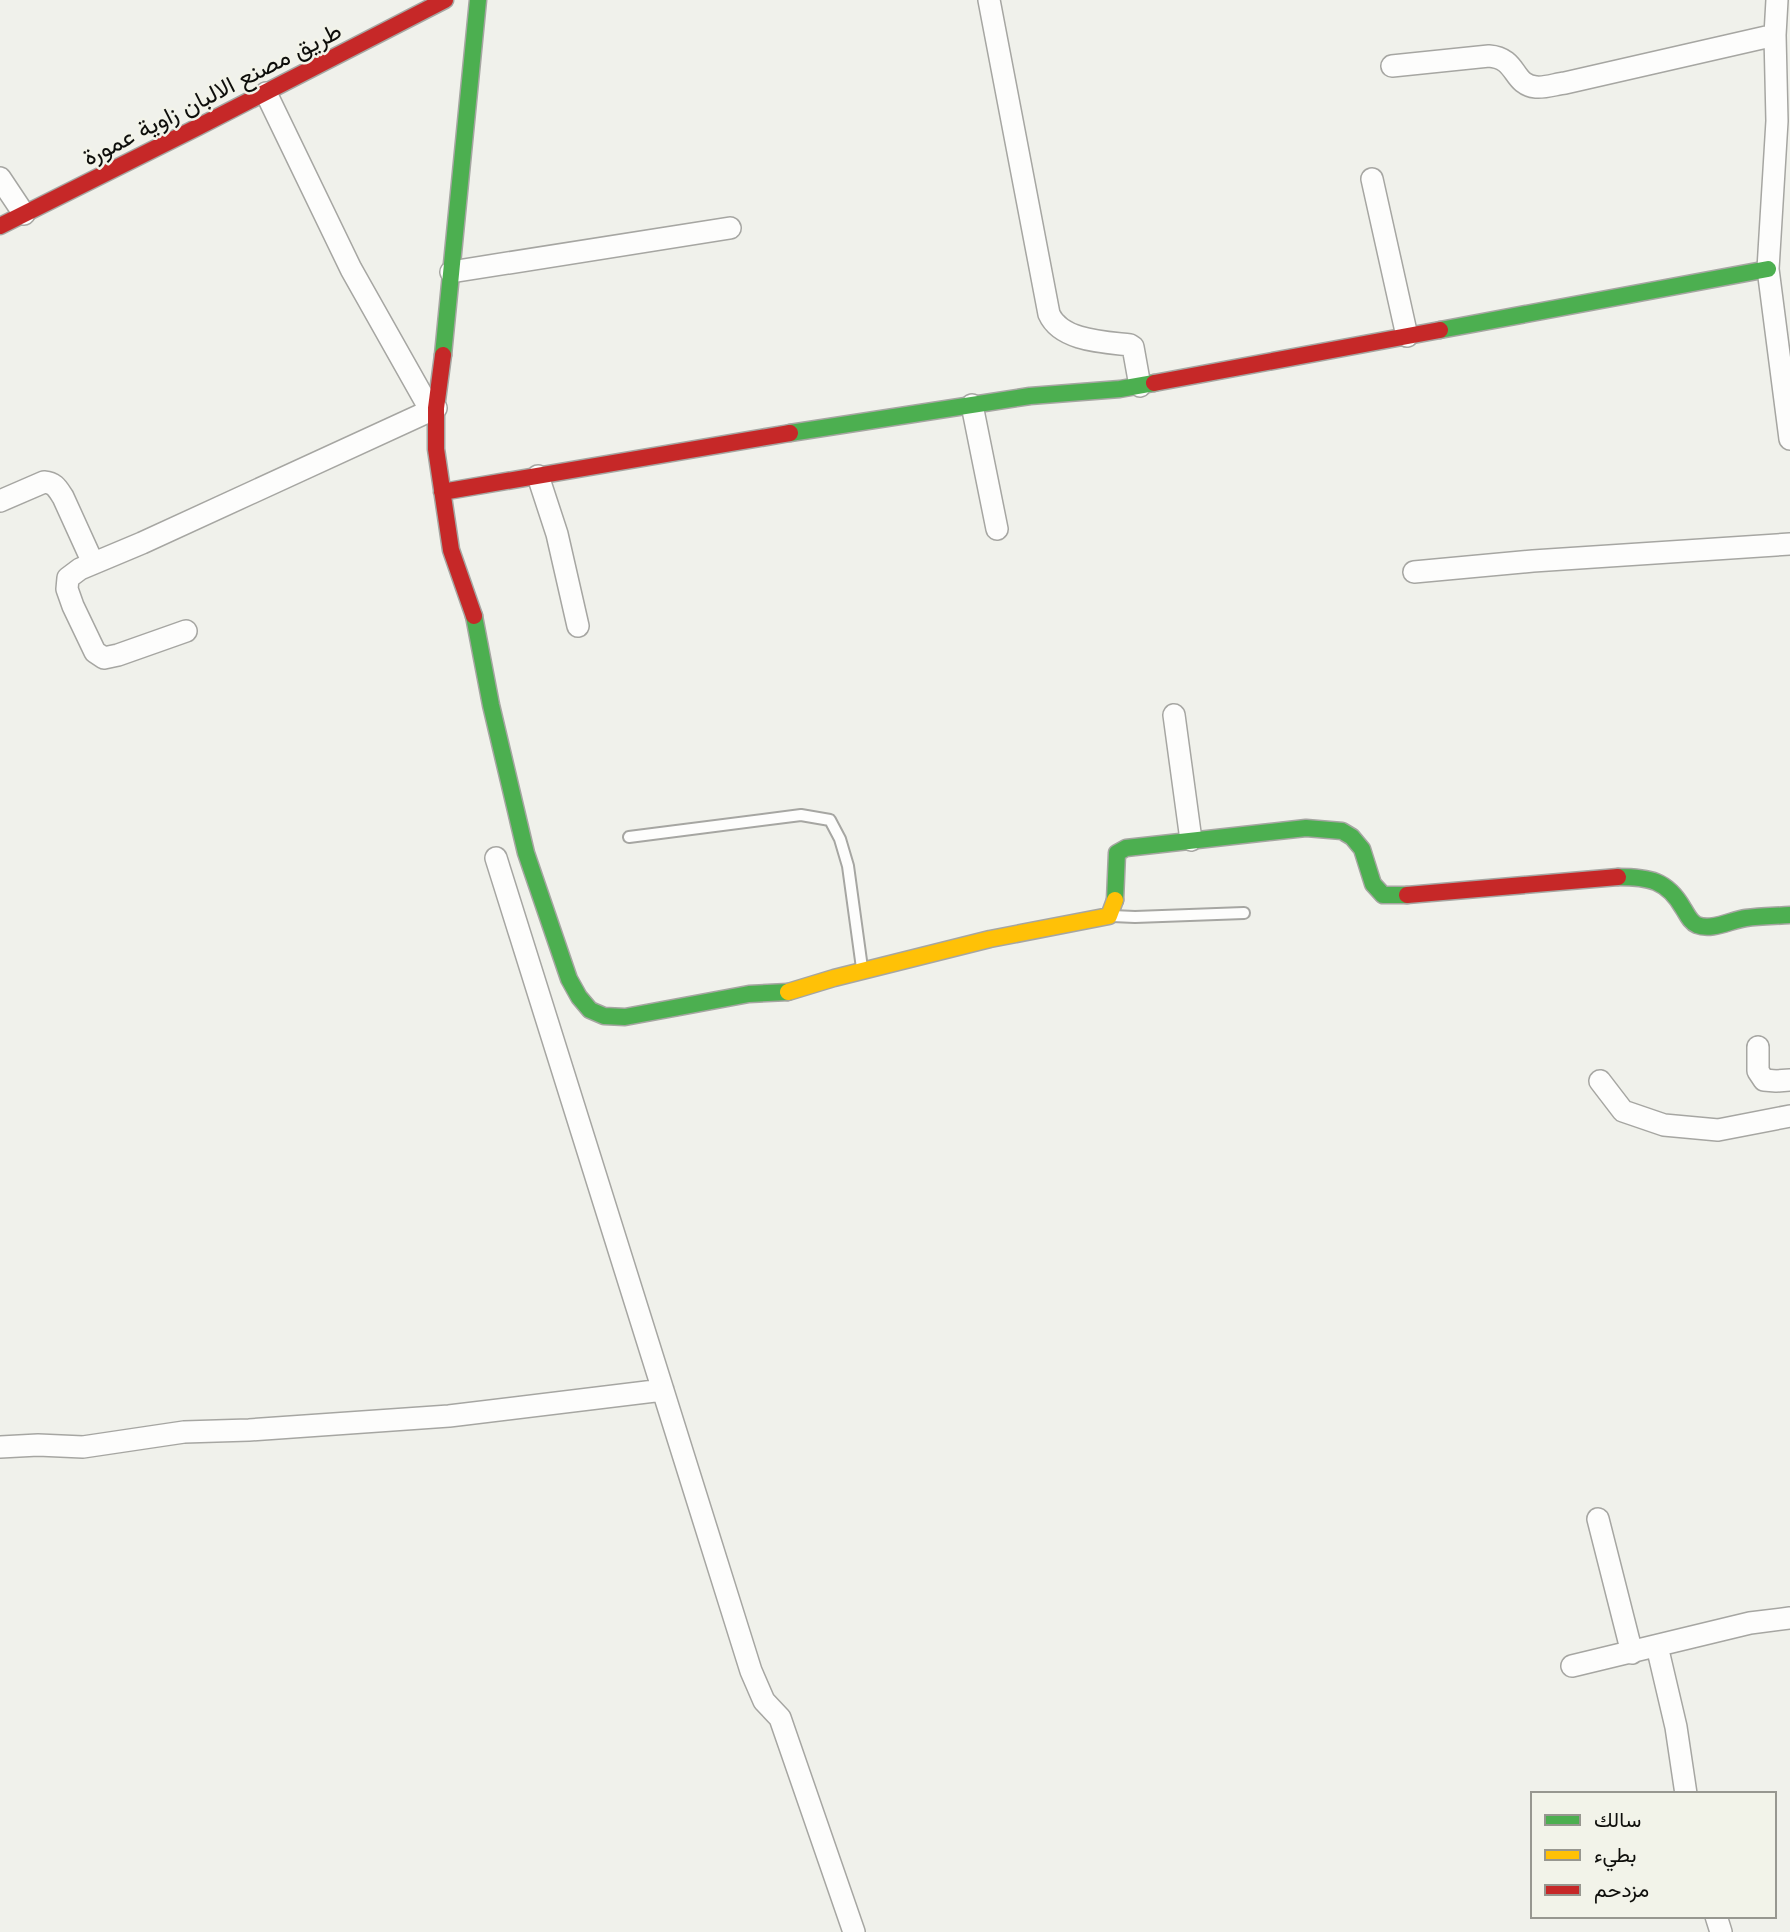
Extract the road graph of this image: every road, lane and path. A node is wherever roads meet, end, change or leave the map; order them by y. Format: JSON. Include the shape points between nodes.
{"nodes":[{"id":1,"x":445,"y":0,"type":"edge"},
{"id":2,"x":478,"y":0,"type":"edge"},
{"id":3,"x":989,"y":0,"type":"edge"},
{"id":4,"x":1777,"y":0,"type":"edge"},
{"id":5,"x":1775,"y":35,"type":"junction"},
{"id":6,"x":1392,"y":66,"type":"dead end"},
{"id":7,"x":266,"y":93,"type":"junction"},
{"id":8,"x":1783,"y":121,"type":"edge"},
{"id":9,"x":0,"y":178,"type":"edge"},
{"id":10,"x":1373,"y":179,"type":"dead end"},
{"id":11,"x":24,"y":215,"type":"junction"},
{"id":12,"x":0,"y":226,"type":"edge"},
{"id":13,"x":730,"y":228,"type":"dead end"},
{"id":14,"x":1768,"y":269,"type":"junction"},
{"id":15,"x":452,"y":272,"type":"junction"},
{"id":16,"x":1407,"y":336,"type":"junction"},
{"id":17,"x":1140,"y":386,"type":"junction"},
{"id":18,"x":972,"y":405,"type":"junction"},
{"id":19,"x":434,"y":410,"type":"junction"},
{"id":20,"x":1790,"y":439,"type":"edge"},
{"id":21,"x":538,"y":476,"type":"junction"},
{"id":22,"x":442,"y":492,"type":"junction"},
{"id":23,"x":0,"y":501,"type":"edge"},
{"id":24,"x":997,"y":529,"type":"dead end"},
{"id":25,"x":1790,"y":544,"type":"edge"},
{"id":26,"x":93,"y":564,"type":"junction"},
{"id":27,"x":1414,"y":572,"type":"dead end"},
{"id":28,"x":578,"y":626,"type":"dead end"},
{"id":29,"x":186,"y":631,"type":"dead end"},
{"id":30,"x":1174,"y":715,"type":"dead end"},
{"id":31,"x":629,"y":837,"type":"dead end"},
{"id":32,"x":1191,"y":841,"type":"junction"},
{"id":33,"x":496,"y":858,"type":"dead end"},
{"id":34,"x":1244,"y":914,"type":"dead end"},
{"id":35,"x":1790,"y":915,"type":"edge"},
{"id":36,"x":1109,"y":916,"type":"junction"},
{"id":37,"x":863,"y":971,"type":"junction"},
{"id":38,"x":1758,"y":1047,"type":"dead end"},
{"id":39,"x":1790,"y":1080,"type":"edge"},
{"id":40,"x":1600,"y":1081,"type":"dead end"},
{"id":41,"x":1790,"y":1116,"type":"edge"},
{"id":42,"x":663,"y":1391,"type":"junction"},
{"id":43,"x":0,"y":1447,"type":"edge"},
{"id":44,"x":1598,"y":1519,"type":"dead end"},
{"id":45,"x":1790,"y":1619,"type":"edge"},
{"id":46,"x":1657,"y":1646,"type":"junction"},
{"id":47,"x":1632,"y":1653,"type":"junction"},
{"id":48,"x":1573,"y":1667,"type":"dead end"},
{"id":49,"x":1686,"y":1792,"type":"edge"},
{"id":50,"x":853,"y":1932,"type":"edge"}],
"edges":[{"from":1,"to":7,"type":"street","name":"طريق مصنع الالبان زاوية عمورة"},
{"from":2,"to":15,"type":"street"},
{"from":3,"to":17,"type":"street","via":[[1051,320],[1079,338],[1133,347]]},
{"from":4,"to":5,"type":"street"},
{"from":5,"to":6,"type":"street","via":[[1536,87],[1527,85],[1498,56]]},
{"from":5,"to":8,"type":"street"},
{"from":7,"to":11,"type":"street","name":"طريق مصنع الالبان زاوية عمورة"},
{"from":7,"to":19,"type":"street","via":[[351,269]]},
{"from":8,"to":14,"type":"street"},
{"from":9,"to":11,"type":"street"},
{"from":10,"to":16,"type":"street"},
{"from":11,"to":12,"type":"street","name":"طريق مصنع الالبان زاوية عمورة"},
{"from":13,"to":15,"type":"street"},
{"from":14,"to":16,"type":"street"},
{"from":14,"to":20,"type":"street"},
{"from":15,"to":19,"type":"street"},
{"from":16,"to":17,"type":"street"},
{"from":17,"to":18,"type":"street"},
{"from":18,"to":21,"type":"street"},
{"from":18,"to":24,"type":"street"},
{"from":19,"to":22,"type":"street"},
{"from":19,"to":26,"type":"street"},
{"from":21,"to":22,"type":"street"},
{"from":21,"to":28,"type":"street"},
{"from":22,"to":37,"type":"street","via":[[451,550],[474,614],[526,853],[569,979],[584,1006],[610,1018],[625,1017],[749,994],[792,992]]},
{"from":23,"to":26,"type":"street","via":[[51,482],[63,497]]},
{"from":25,"to":27,"type":"street"},
{"from":26,"to":29,"type":"street","via":[[72,573],[66,584],[99,656],[118,655]]},
{"from":30,"to":32,"type":"street"},
{"from":31,"to":37,"type":"lane","via":[[801,815],[830,820],[848,866]]},
{"from":32,"to":35,"type":"street","via":[[1306,828],[1342,831],[1363,849],[1373,884],[1383,895],[1391,896],[1632,877],[1674,892],[1698,926]]},
{"from":32,"to":36,"type":"street","via":[[1117,853],[1115,909]]},
{"from":33,"to":42,"type":"street"},
{"from":34,"to":36,"type":"lane"},
{"from":36,"to":37,"type":"street","via":[[990,939]]},
{"from":38,"to":39,"type":"street","via":[[1758,1071],[1764,1080]]},
{"from":40,"to":41,"type":"street","via":[[1623,1111],[1664,1125],[1718,1130]]},
{"from":42,"to":43,"type":"street","via":[[449,1416],[184,1432],[83,1447]]},
{"from":42,"to":50,"type":"street","via":[[751,1671],[764,1701],[780,1718]]},
{"from":44,"to":47,"type":"street"},
{"from":45,"to":46,"type":"street","via":[[1750,1623]]},
{"from":46,"to":47,"type":"street"},
{"from":46,"to":49,"type":"street"},
{"from":47,"to":48,"type":"street"}]}
